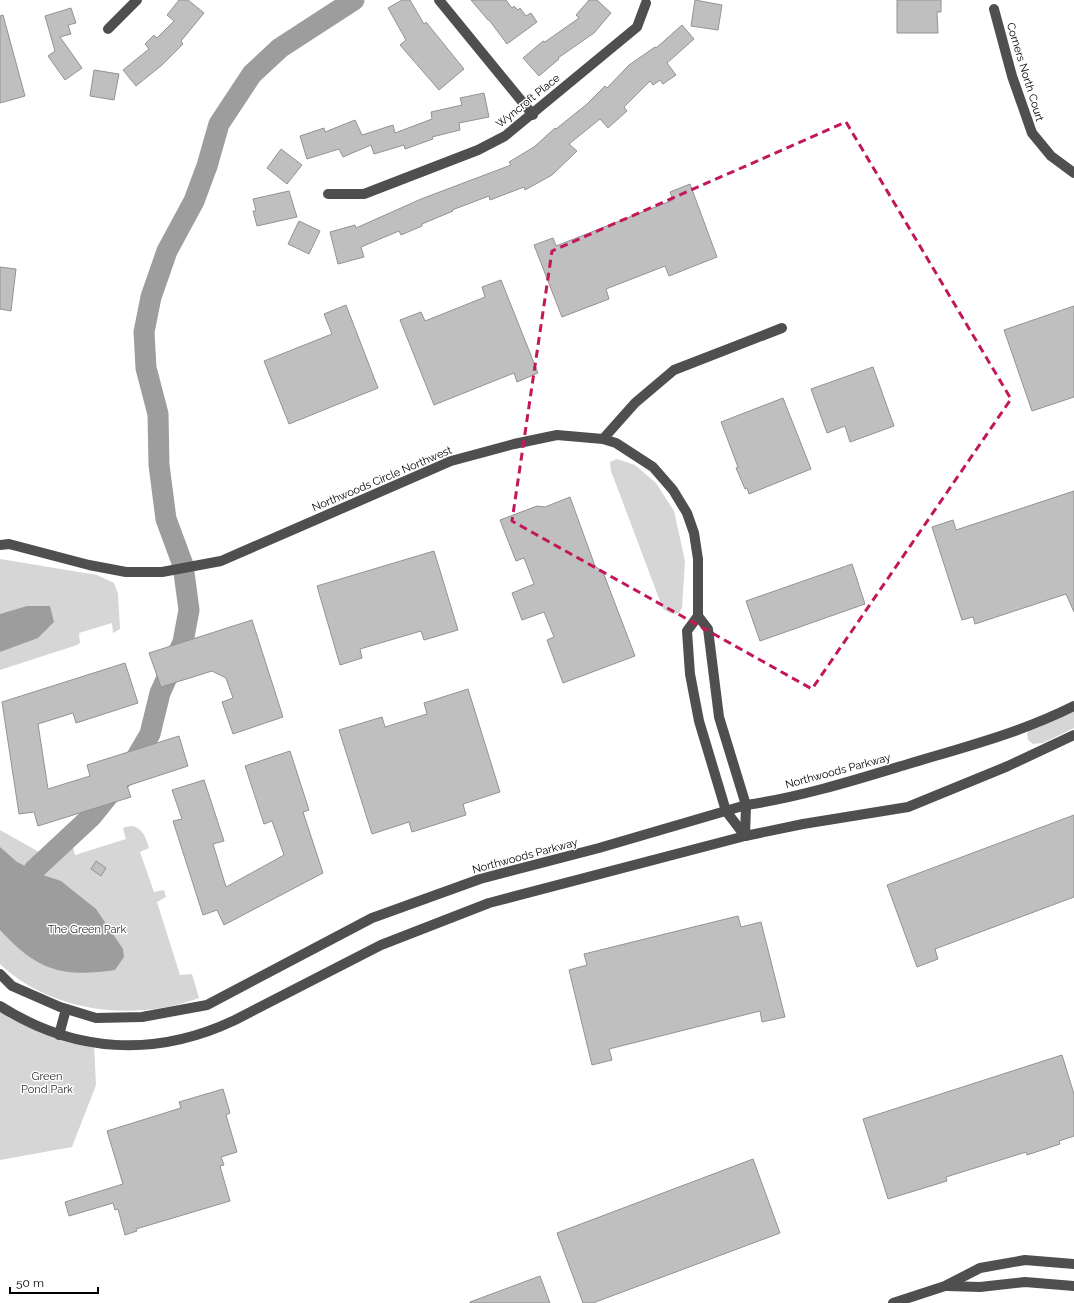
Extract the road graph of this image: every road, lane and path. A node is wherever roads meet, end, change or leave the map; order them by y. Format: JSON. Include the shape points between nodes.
{"nodes":[{"id":1,"x":137,"y":0,"type":"edge"},
{"id":2,"x":439,"y":0,"type":"edge"},
{"id":3,"x":646,"y":3,"type":"dead end"},
{"id":4,"x":994,"y":9,"type":"dead end"},
{"id":5,"x":108,"y":29,"type":"dead end"},
{"id":6,"x":533,"y":115,"type":"junction"},
{"id":7,"x":1074,"y":172,"type":"edge"},
{"id":8,"x":328,"y":194,"type":"dead end"},
{"id":9,"x":782,"y":328,"type":"dead end"},
{"id":10,"x":603,"y":439,"type":"junction"},
{"id":11,"x":0,"y":538,"type":"edge"},
{"id":12,"x":5,"y":544,"type":"edge"},
{"id":13,"x":698,"y":616,"type":"junction"},
{"id":14,"x":1074,"y":706,"type":"edge"},
{"id":15,"x":1074,"y":735,"type":"edge"},
{"id":16,"x":746,"y":805,"type":"junction"},
{"id":17,"x":726,"y":811,"type":"junction"},
{"id":18,"x":745,"y":836,"type":"junction"},
{"id":19,"x":0,"y":974,"type":"edge"},
{"id":20,"x":0,"y":1006,"type":"edge"},
{"id":21,"x":66,"y":1009,"type":"junction"},
{"id":22,"x":60,"y":1035,"type":"junction"},
{"id":23,"x":1074,"y":1264,"type":"edge"},
{"id":24,"x":945,"y":1286,"type":"junction"},
{"id":25,"x":1074,"y":1286,"type":"edge"},
{"id":26,"x":893,"y":1303,"type":"edge"}],
"edges":[{"from":1,"to":5,"type":"street"},
{"from":2,"to":6,"type":"street"},
{"from":3,"to":6,"type":"street","name":"Wyncroft Place","via":[[637,26]]},
{"from":4,"to":7,"type":"street","name":"Corners North Court","via":[[1012,76],[1032,133],[1051,156]]},
{"from":6,"to":8,"type":"street","name":"Wyncroft Place","via":[[505,136],[364,194]]},
{"from":9,"to":10,"type":"street","via":[[674,370],[635,403]]},
{"from":10,"to":12,"type":"street","name":"Northwoods Circle Northwest","via":[[557,435],[451,461],[221,561],[169,571],[126,572]]},
{"from":10,"to":13,"type":"street","name":"Northwoods Circle Northwest","via":[[653,467],[674,490],[687,513],[694,533],[698,559]]},
{"from":11,"to":12,"type":"street","name":"Northwoods Circle Northwest"},
{"from":13,"to":16,"type":"street","via":[[708,629],[720,717]]},
{"from":13,"to":17,"type":"street","via":[[687,631],[690,674],[700,721]]},
{"from":14,"to":16,"type":"street","name":"Northwoods Parkway","via":[[1041,722],[987,741],[874,774]]},
{"from":15,"to":18,"type":"street","via":[[1001,769],[908,807]]},
{"from":16,"to":17,"type":"street","name":"Northwoods Parkway"},
{"from":16,"to":18,"type":"street"},
{"from":17,"to":18,"type":"street"},
{"from":17,"to":21,"type":"street","name":"Northwoods Parkway","via":[[480,880],[372,918],[207,1005],[142,1017],[96,1018]]},
{"from":18,"to":22,"type":"street","via":[[489,903],[382,945],[217,1029],[189,1038],[132,1046],[94,1044]]},
{"from":19,"to":21,"type":"street","name":"Northwoods Parkway","via":[[12,986]]},
{"from":20,"to":22,"type":"street","via":[[24,1021]]},
{"from":21,"to":22,"type":"street"},
{"from":23,"to":24,"type":"street","via":[[1025,1260],[995,1265],[980,1268]]},
{"from":24,"to":25,"type":"street","via":[[980,1287],[1025,1282]]},
{"from":24,"to":26,"type":"street"}]}
